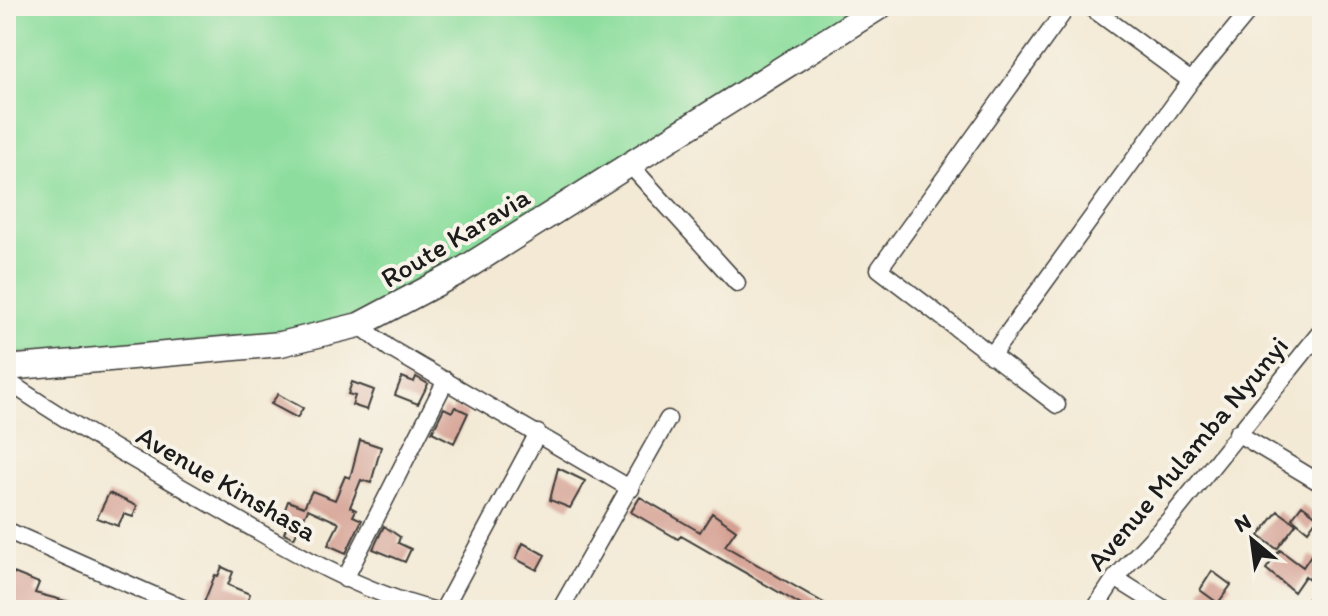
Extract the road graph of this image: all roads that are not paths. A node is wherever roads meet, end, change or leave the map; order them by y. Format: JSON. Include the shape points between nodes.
{"nodes":[{"id":1,"x":881,"y":6,"type":"edge"},
{"id":2,"x":1068,"y":6,"type":"edge"},
{"id":3,"x":1089,"y":6,"type":"edge"},
{"id":4,"x":1245,"y":6,"type":"edge"},
{"id":5,"x":1191,"y":81,"type":"junction"},
{"id":6,"x":631,"y":166,"type":"junction"},
{"id":7,"x":737,"y":283,"type":"dead end"},
{"id":8,"x":359,"y":325,"type":"junction"},
{"id":9,"x":1322,"y":330,"type":"edge"},
{"id":10,"x":991,"y":356,"type":"junction"},
{"id":11,"x":6,"y":368,"type":"edge"},
{"id":12,"x":6,"y":380,"type":"edge"},
{"id":13,"x":446,"y":380,"type":"junction"},
{"id":14,"x":1057,"y":405,"type":"dead end"},
{"id":15,"x":668,"y":419,"type":"dead end"},
{"id":16,"x":538,"y":433,"type":"junction"},
{"id":17,"x":1237,"y":433,"type":"junction"},
{"id":18,"x":1322,"y":484,"type":"edge"},
{"id":19,"x":631,"y":489,"type":"junction"},
{"id":20,"x":6,"y":530,"type":"edge"},
{"id":21,"x":1115,"y":578,"type":"junction"},
{"id":22,"x":345,"y":579,"type":"junction"},
{"id":23,"x":1322,"y":594,"type":"edge"},
{"id":24,"x":187,"y":610,"type":"edge"},
{"id":25,"x":433,"y":610,"type":"edge"},
{"id":26,"x":443,"y":610,"type":"edge"},
{"id":27,"x":560,"y":610,"type":"edge"},
{"id":28,"x":1094,"y":610,"type":"edge"},
{"id":29,"x":1166,"y":610,"type":"edge"},
{"id":30,"x":1310,"y":610,"type":"edge"}],
"edges":[{"from":1,"to":6,"type":"street","name":"Route Karavia"},
{"from":2,"to":10,"type":"street","via":[[879,269]]},
{"from":3,"to":5,"type":"street"},
{"from":4,"to":5,"type":"street","via":[[1244,17]]},
{"from":5,"to":10,"type":"street"},
{"from":6,"to":7,"type":"street"},
{"from":6,"to":8,"type":"street","name":"Route Karavia","via":[[459,272]]},
{"from":8,"to":11,"type":"street","name":"Route Karavia","via":[[281,344]]},
{"from":8,"to":13,"type":"street"},
{"from":9,"to":17,"type":"street","name":"Avenue Mulamba Nyunyi"},
{"from":10,"to":14,"type":"street"},
{"from":12,"to":22,"type":"street","name":"Avenue Kinshasa","via":[[60,418]]},
{"from":13,"to":16,"type":"street"},
{"from":13,"to":22,"type":"street"},
{"from":15,"to":19,"type":"street"},
{"from":16,"to":19,"type":"street"},
{"from":16,"to":26,"type":"street"},
{"from":17,"to":18,"type":"street"},
{"from":17,"to":21,"type":"street","name":"Avenue Mulamba Nyunyi"},
{"from":19,"to":27,"type":"street"},
{"from":20,"to":24,"type":"street"},
{"from":21,"to":28,"type":"street","name":"Avenue Mulamba Nyunyi"},
{"from":21,"to":29,"type":"street"},
{"from":22,"to":25,"type":"street","name":"Avenue Kinshasa"},
{"from":23,"to":30,"type":"street"}]}
